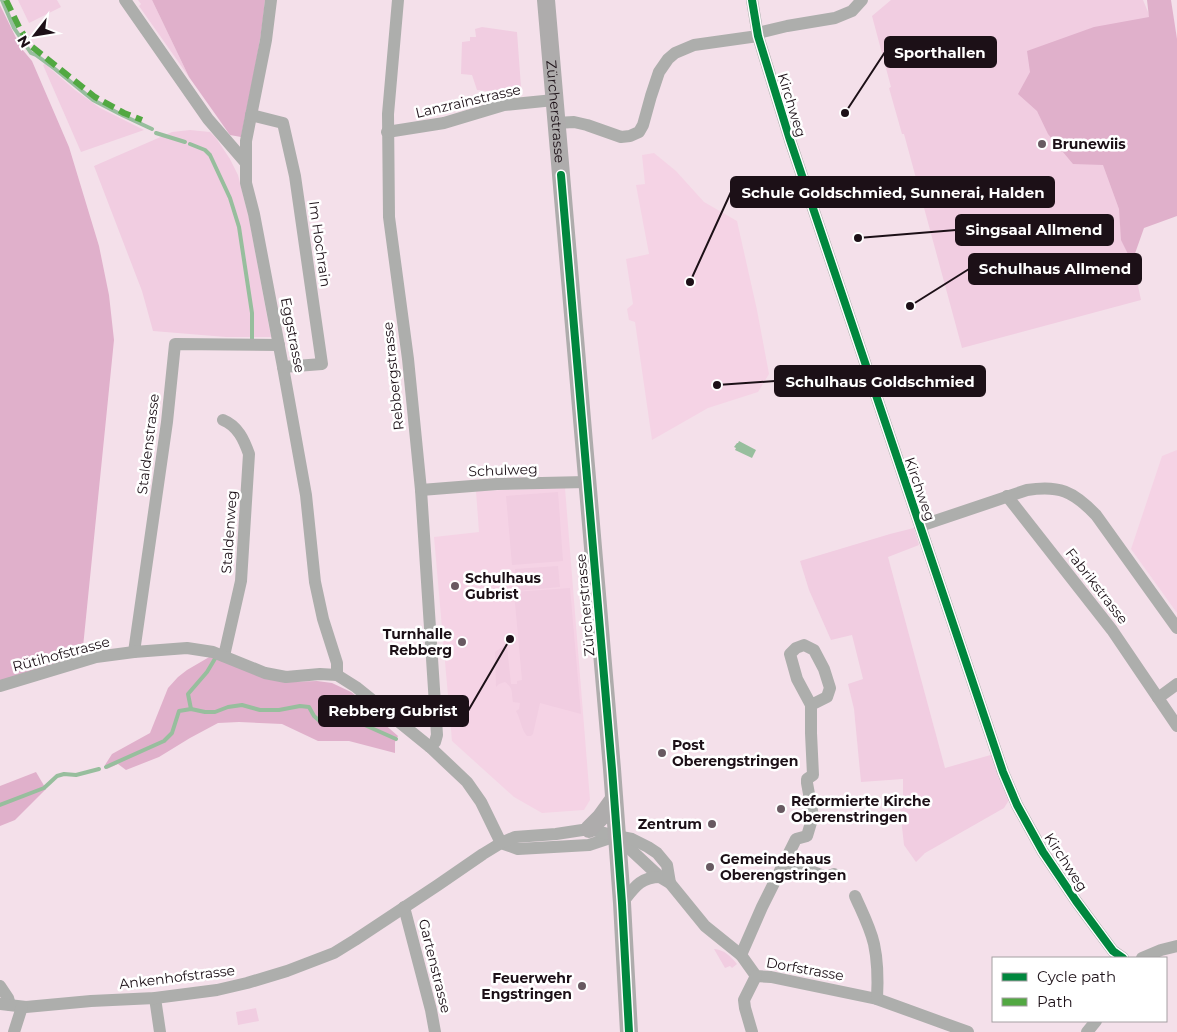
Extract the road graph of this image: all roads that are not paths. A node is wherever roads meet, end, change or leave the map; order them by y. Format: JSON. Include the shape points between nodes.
{"nodes":[{"id":1,"x":125,"y":0,"type":"edge"},
{"id":2,"x":271,"y":0,"type":"edge"},
{"id":3,"x":398,"y":0,"type":"edge"},
{"id":4,"x":546,"y":0,"type":"edge"},
{"id":5,"x":752,"y":0,"type":"edge"},
{"id":6,"x":862,"y":0,"type":"edge"},
{"id":7,"x":758,"y":34,"type":"junction"},
{"id":8,"x":554,"y":100,"type":"junction"},
{"id":9,"x":251,"y":115,"type":"junction"},
{"id":10,"x":556,"y":122,"type":"junction"},
{"id":11,"x":388,"y":132,"type":"junction"},
{"id":12,"x":246,"y":163,"type":"junction"},
{"id":13,"x":279,"y":345,"type":"junction"},
{"id":14,"x":284,"y":367,"type":"junction"},
{"id":15,"x":223,"y":420,"type":"dead end"},
{"id":16,"x":586,"y":482,"type":"junction"},
{"id":17,"x":421,"y":490,"type":"junction"},
{"id":18,"x":1007,"y":496,"type":"junction"},
{"id":19,"x":920,"y":526,"type":"junction"},
{"id":20,"x":1177,"y":628,"type":"edge"},
{"id":21,"x":134,"y":652,"type":"junction"},
{"id":22,"x":224,"y":656,"type":"junction"},
{"id":23,"x":337,"y":676,"type":"junction"},
{"id":24,"x":1177,"y":684,"type":"edge"},
{"id":25,"x":0,"y":686,"type":"edge"},
{"id":26,"x":1158,"y":698,"type":"junction"},
{"id":27,"x":811,"y":705,"type":"dead end"},
{"id":28,"x":1177,"y":726,"type":"edge"},
{"id":29,"x":430,"y":747,"type":"junction"},
{"id":30,"x":614,"y":799,"type":"junction"},
{"id":31,"x":588,"y":829,"type":"junction"},
{"id":32,"x":616,"y":836,"type":"junction"},
{"id":33,"x":501,"y":843,"type":"junction"},
{"id":34,"x":784,"y":862,"type":"junction"},
{"id":35,"x":834,"y":874,"type":"dead end"},
{"id":36,"x":665,"y":880,"type":"junction"},
{"id":37,"x":855,"y":896,"type":"dead end"},
{"id":38,"x":622,"y":902,"type":"junction"},
{"id":39,"x":404,"y":907,"type":"junction"},
{"id":40,"x":1177,"y":946,"type":"edge"},
{"id":41,"x":741,"y":955,"type":"junction"},
{"id":42,"x":1122,"y":957,"type":"edge"},
{"id":43,"x":1144,"y":957,"type":"edge"},
{"id":44,"x":756,"y":976,"type":"junction"},
{"id":45,"x":0,"y":986,"type":"edge"},
{"id":46,"x":155,"y":998,"type":"junction"},
{"id":47,"x":877,"y":999,"type":"junction"},
{"id":48,"x":11,"y":1005,"type":"edge"},
{"id":49,"x":1095,"y":1022,"type":"edge"},
{"id":50,"x":953,"y":1030,"type":"edge"},
{"id":51,"x":14,"y":1032,"type":"edge"},
{"id":52,"x":160,"y":1032,"type":"edge"},
{"id":53,"x":435,"y":1032,"type":"edge"},
{"id":54,"x":628,"y":1032,"type":"edge"},
{"id":55,"x":752,"y":1032,"type":"edge"},
{"id":56,"x":968,"y":1032,"type":"edge"},
{"id":57,"x":1087,"y":1032,"type":"edge"}],
"edges":[{"from":1,"to":12,"type":"street","via":[[208,119]]},
{"from":2,"to":9,"type":"street","name":"Eggstrasse"},
{"from":3,"to":11,"type":"street","name":"Rebbergstrasse"},
{"from":4,"to":8,"type":"main road","name":"Zürcherstrasse"},
{"from":5,"to":7,"type":"street","name":"Kirchweg"},
{"from":6,"to":7,"type":"street","via":[[852,11],[836,18]]},
{"from":7,"to":10,"type":"street","via":[[694,45],[675,52],[659,72],[643,125],[639,132],[630,136],[621,137],[574,122]]},
{"from":7,"to":19,"type":"street","name":"Kirchweg","via":[[787,132]]},
{"from":8,"to":10,"type":"main road","name":"Zürcherstrasse"},
{"from":8,"to":11,"type":"street","name":"Lanzrainstrasse","via":[[504,105],[444,123]]},
{"from":9,"to":12,"type":"street","name":"Eggstrasse"},
{"from":9,"to":14,"type":"street","name":"Im Hochrain","via":[[283,123],[295,176],[322,364]]},
{"from":10,"to":16,"type":"main road","name":"Zürcherstrasse"},
{"from":11,"to":17,"type":"street","name":"Rebbergstrasse","via":[[388,217]]},
{"from":12,"to":13,"type":"street","name":"Eggstrasse","via":[[246,183]]},
{"from":13,"to":14,"type":"street","name":"Eggstrasse"},
{"from":13,"to":21,"type":"street","name":"Staldenstrasse","via":[[175,344]]},
{"from":14,"to":23,"type":"street","name":"Eggstrasse","via":[[306,495],[315,582]]},
{"from":15,"to":22,"type":"street","name":"Staldenweg","via":[[238,430],[249,454],[241,581]]},
{"from":16,"to":17,"type":"street","name":"Schulweg"},
{"from":16,"to":30,"type":"main road","name":"Zürcherstrasse"},
{"from":17,"to":29,"type":"street","name":"Rebbergstrasse","via":[[437,735]]},
{"from":18,"to":19,"type":"street"},
{"from":18,"to":20,"type":"street","via":[[1027,490],[1054,488],[1077,498],[1096,515]]},
{"from":18,"to":26,"type":"street","name":"Fabrikstrasse","via":[[1099,612]]},
{"from":19,"to":42,"type":"street","name":"Kirchweg","via":[[1016,805],[1071,893],[1113,951]]},
{"from":21,"to":22,"type":"street","name":"Rütihofstrasse","via":[[187,648]]},
{"from":21,"to":25,"type":"street","name":"Rütihofstrasse","via":[[96,657]]},
{"from":22,"to":23,"type":"street","name":"Rütihofstrasse","via":[[265,673],[286,677]]},
{"from":23,"to":29,"type":"street","name":"Rütihofstrasse","via":[[356,687]]},
{"from":24,"to":26,"type":"street"},
{"from":26,"to":28,"type":"street","name":"Fabrikstrasse"},
{"from":27,"to":34,"type":"street","via":[[813,775],[807,783],[814,816],[807,836],[796,839]]},
{"from":29,"to":33,"type":"street","name":"Rütihofstrasse","via":[[467,782]]},
{"from":30,"to":31,"type":"main road"},
{"from":30,"to":32,"type":"main road","name":"Zürcherstrasse"},
{"from":31,"to":32,"type":"street"},
{"from":31,"to":33,"type":"street","via":[[515,838]]},
{"from":32,"to":33,"type":"street","via":[[589,845],[518,850]]},
{"from":32,"to":36,"type":"street","name":"Dorfstrasse"},
{"from":32,"to":38,"type":"main road","name":"Zürcherstrasse"},
{"from":33,"to":39,"type":"street","name":"Ankenhofstrasse"},
{"from":34,"to":35,"type":"street","via":[[827,877]]},
{"from":34,"to":41,"type":"street"},
{"from":36,"to":38,"type":"street","via":[[652,877],[642,881]]},
{"from":36,"to":41,"type":"street","name":"Dorfstrasse","via":[[705,926]]},
{"from":37,"to":47,"type":"street","via":[[874,944]]},
{"from":38,"to":54,"type":"main road","name":"Zürcherstrasse"},
{"from":39,"to":46,"type":"street","name":"Ankenhofstrasse","via":[[334,953],[287,971],[218,990]]},
{"from":39,"to":53,"type":"street","name":"Gartenstrasse"},
{"from":40,"to":43,"type":"street"},
{"from":41,"to":44,"type":"street","name":"Dorfstrasse"},
{"from":44,"to":47,"type":"street","name":"Dorfstrasse"},
{"from":44,"to":55,"type":"street","via":[[744,1000]]},
{"from":45,"to":48,"type":"street"},
{"from":46,"to":48,"type":"street","name":"Ankenhofstrasse"},
{"from":46,"to":52,"type":"street"},
{"from":47,"to":50,"type":"street","name":"Dorfstrasse"},
{"from":48,"to":51,"type":"street"},
{"from":49,"to":57,"type":"street"},
{"from":50,"to":56,"type":"street","name":"Dorfstrasse"}]}
